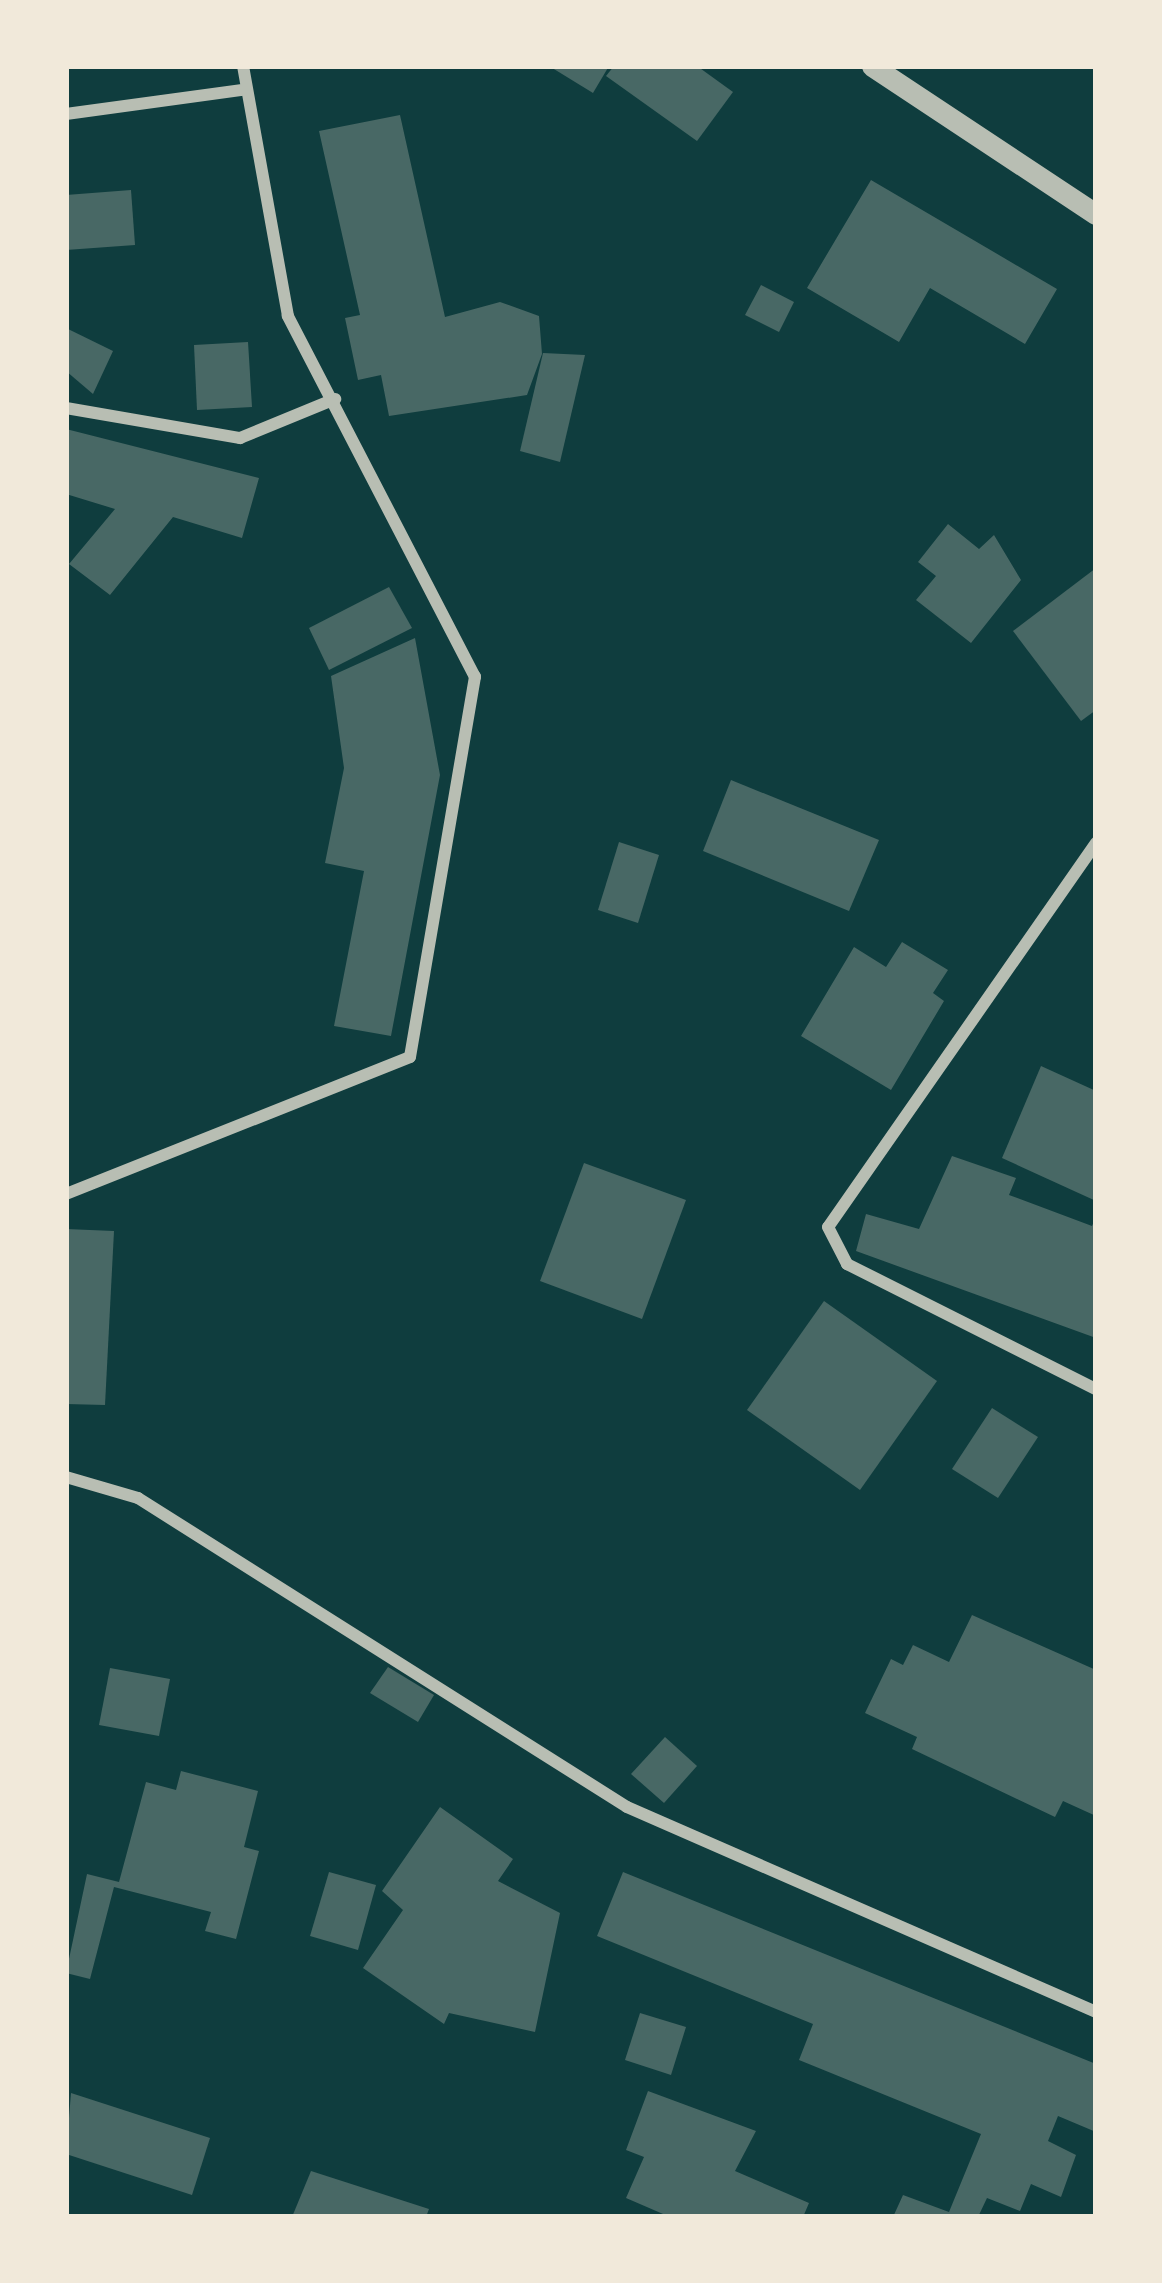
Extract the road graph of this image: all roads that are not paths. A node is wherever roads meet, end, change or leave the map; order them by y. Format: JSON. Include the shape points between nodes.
{"nodes":[{"id":1,"x":243,"y":66,"type":"edge"},
{"id":2,"x":872,"y":66,"type":"edge"},
{"id":3,"x":242,"y":90,"type":"junction"},
{"id":4,"x":66,"y":114,"type":"edge"},
{"id":5,"x":1096,"y":214,"type":"edge"},
{"id":6,"x":335,"y":399,"type":"junction"},
{"id":7,"x":66,"y":408,"type":"edge"},
{"id":8,"x":1096,"y":842,"type":"edge"},
{"id":9,"x":66,"y":1194,"type":"edge"},
{"id":10,"x":1096,"y":1389,"type":"edge"},
{"id":11,"x":66,"y":1478,"type":"edge"},
{"id":12,"x":1096,"y":2012,"type":"edge"}],
"edges":[{"from":1,"to":3,"type":"street"},
{"from":2,"to":5,"type":"street"},
{"from":3,"to":4,"type":"street"},
{"from":3,"to":6,"type":"street","via":[[288,316]]},
{"from":6,"to":7,"type":"street","via":[[240,438]]},
{"from":6,"to":9,"type":"street","via":[[475,676],[410,1057]]},
{"from":8,"to":10,"type":"street","via":[[828,1227],[847,1264]]},
{"from":11,"to":12,"type":"street","via":[[138,1498],[627,1807]]}]}
